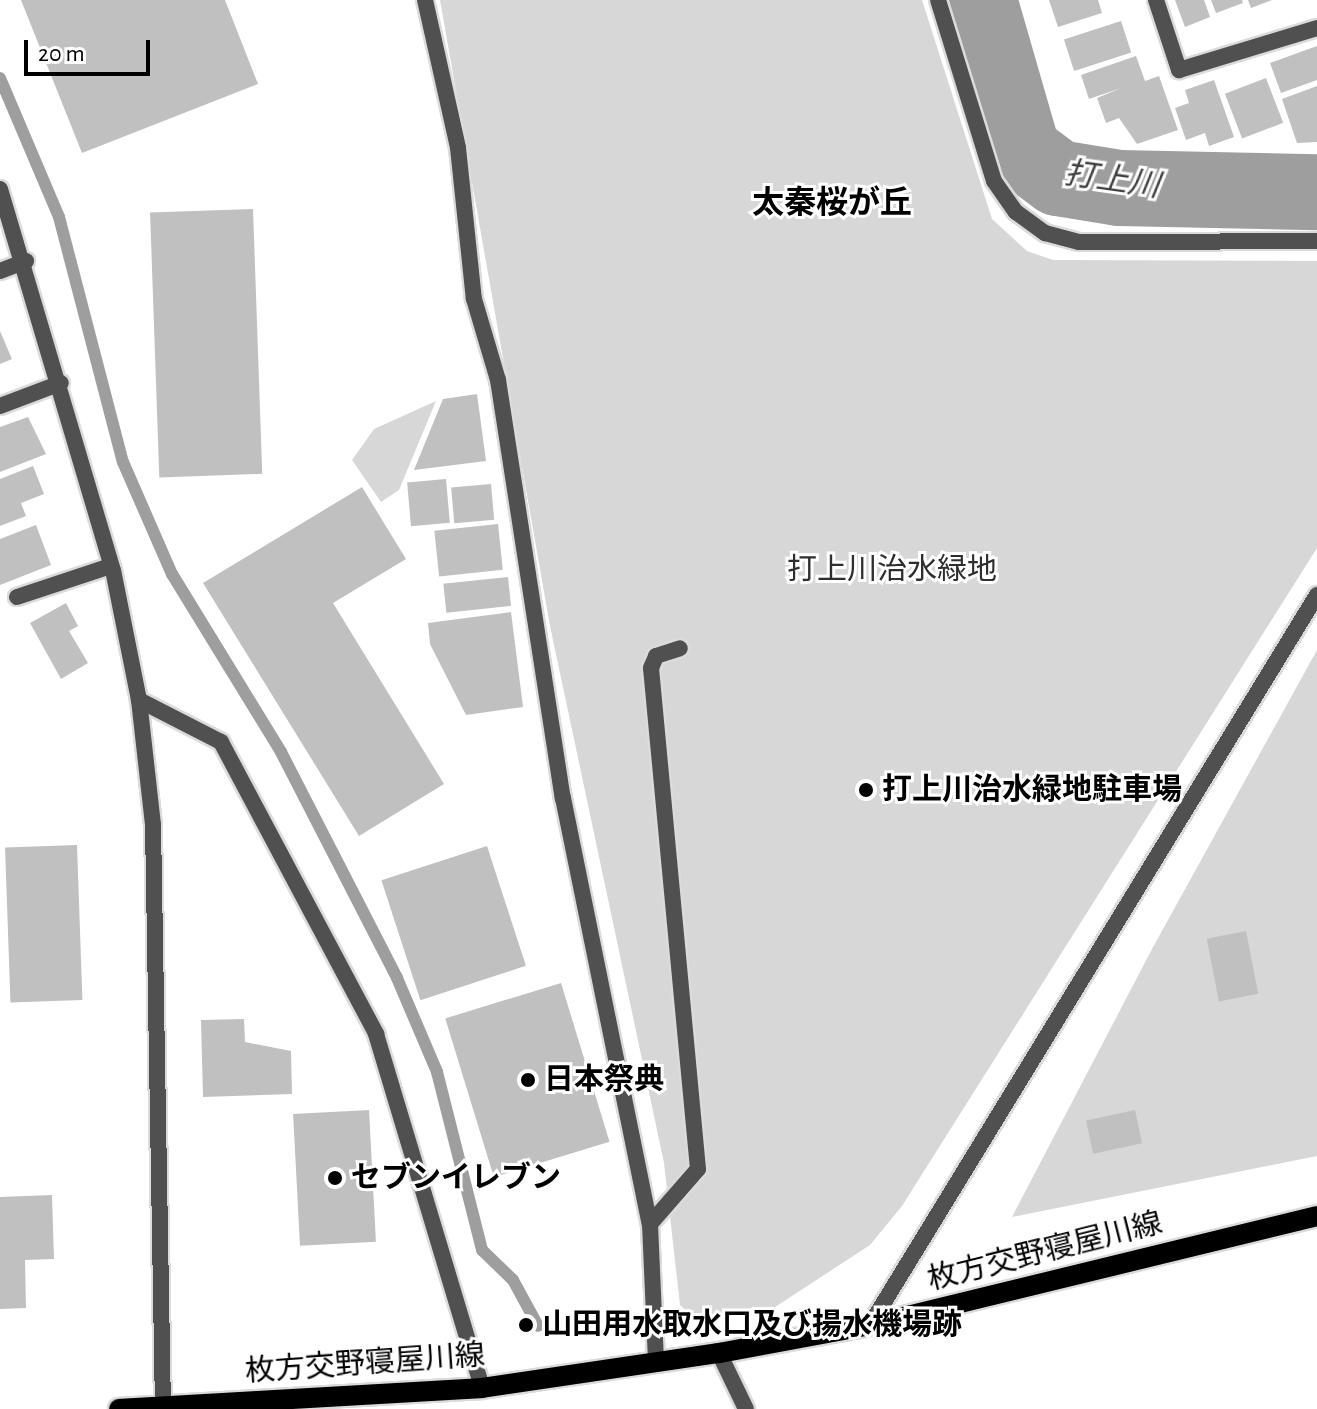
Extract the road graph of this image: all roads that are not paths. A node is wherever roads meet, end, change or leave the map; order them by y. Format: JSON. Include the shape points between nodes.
{"nodes":[{"id":1,"x":425,"y":0,"type":"edge"},
{"id":2,"x":938,"y":0,"type":"edge"},
{"id":3,"x":1156,"y":0,"type":"edge"},
{"id":4,"x":1317,"y":28,"type":"edge"},
{"id":5,"x":0,"y":189,"type":"edge"},
{"id":6,"x":1317,"y":241,"type":"edge"},
{"id":7,"x":26,"y":261,"type":"junction"},
{"id":8,"x":0,"y":271,"type":"edge"},
{"id":9,"x":61,"y":383,"type":"junction"},
{"id":10,"x":0,"y":406,"type":"edge"},
{"id":11,"x":111,"y":566,"type":"junction"},
{"id":12,"x":1317,"y":595,"type":"edge"},
{"id":13,"x":17,"y":597,"type":"dead end"},
{"id":14,"x":680,"y":648,"type":"dead end"},
{"id":15,"x":139,"y":700,"type":"junction"},
{"id":16,"x":1317,"y":1216,"type":"edge"},
{"id":17,"x":650,"y":1224,"type":"junction"},
{"id":18,"x":870,"y":1325,"type":"junction"},
{"id":19,"x":719,"y":1353,"type":"junction"},
{"id":20,"x":656,"y":1360,"type":"junction"},
{"id":21,"x":482,"y":1388,"type":"junction"},
{"id":22,"x":163,"y":1408,"type":"edge"},
{"id":23,"x":119,"y":1409,"type":"edge"},
{"id":24,"x":746,"y":1409,"type":"edge"}],
"edges":[{"from":1,"to":17,"type":"street","via":[[458,148],[474,299],[498,380],[563,798]]},
{"from":2,"to":6,"type":"street","via":[[994,181],[1016,212],[1045,233],[1079,242]]},
{"from":3,"to":4,"type":"street","via":[[1179,70]]},
{"from":5,"to":7,"type":"street"},
{"from":7,"to":8,"type":"street"},
{"from":7,"to":9,"type":"street"},
{"from":9,"to":10,"type":"street"},
{"from":9,"to":11,"type":"street"},
{"from":11,"to":13,"type":"street"},
{"from":11,"to":15,"type":"street"},
{"from":12,"to":18,"type":"street"},
{"from":14,"to":17,"type":"street","via":[[656,656],[651,668],[698,1169]]},
{"from":15,"to":21,"type":"street","via":[[221,742],[376,1034]]},
{"from":15,"to":22,"type":"street","via":[[153,825]]},
{"from":16,"to":18,"type":"main road","name":"枚方交野寝屋川線"},
{"from":17,"to":20,"type":"street"},
{"from":18,"to":19,"type":"main road","name":"枚方交野寝屋川線"},
{"from":19,"to":20,"type":"main road","name":"枚方交野寝屋川線"},
{"from":19,"to":24,"type":"street"},
{"from":20,"to":21,"type":"main road","name":"枚方交野寝屋川線"},
{"from":21,"to":22,"type":"main road","name":"枚方交野寝屋川線"},
{"from":22,"to":23,"type":"main road","name":"枚方交野寝屋川線"}]}
